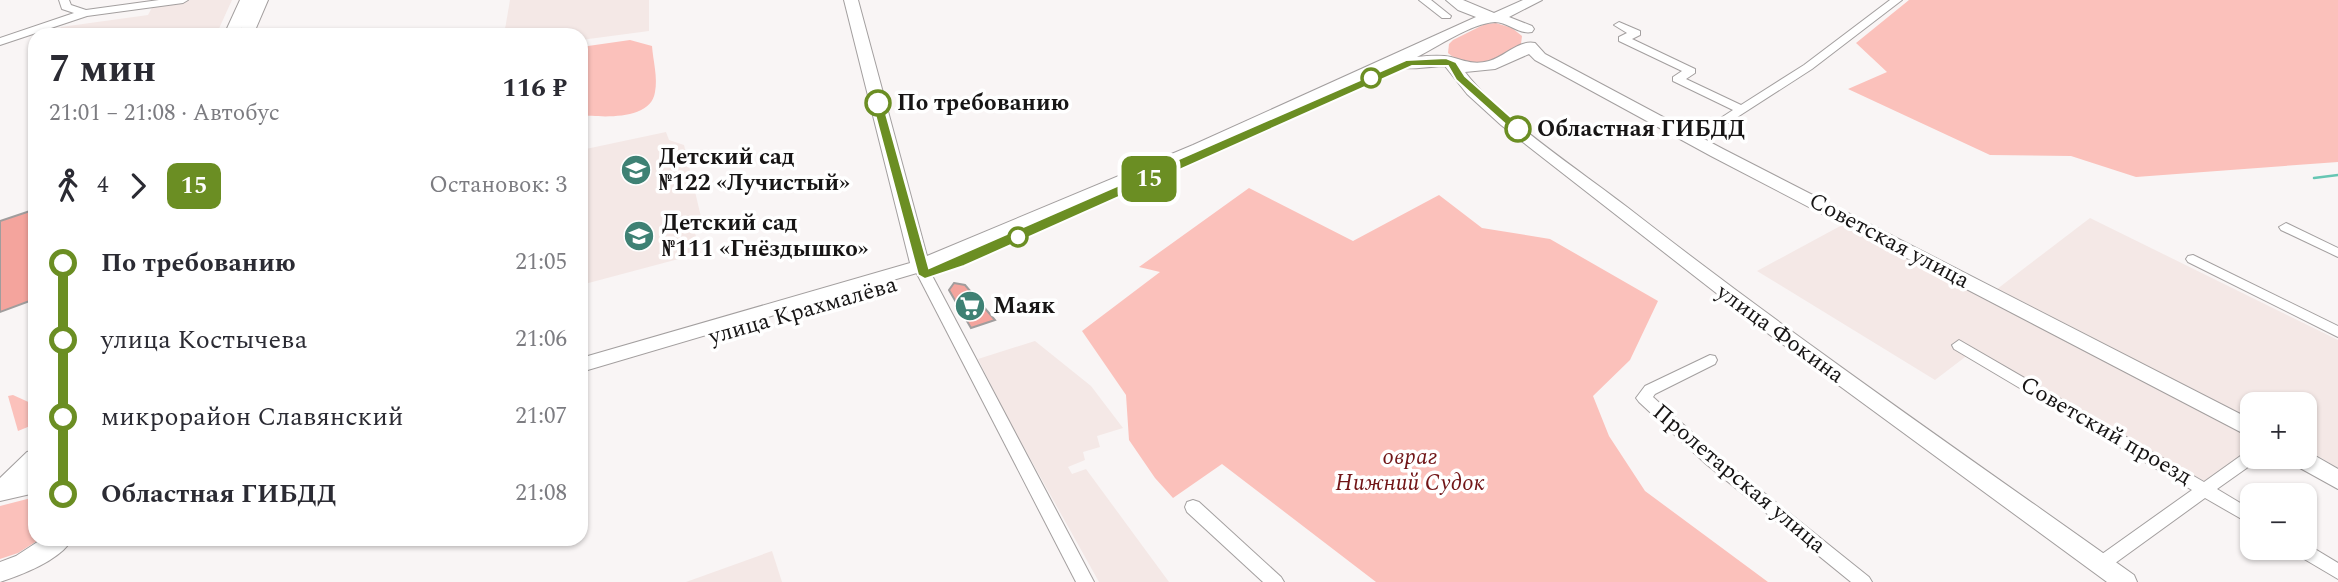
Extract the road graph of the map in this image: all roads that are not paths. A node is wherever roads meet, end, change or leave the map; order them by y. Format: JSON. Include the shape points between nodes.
{"nodes":[{"id":1,"x":64,"y":0,"type":"edge"},
{"id":2,"x":183,"y":0,"type":"edge"},
{"id":3,"x":247,"y":0,"type":"edge"},
{"id":4,"x":261,"y":0,"type":"edge"},
{"id":5,"x":851,"y":0,"type":"edge"},
{"id":6,"x":1424,"y":0,"type":"edge"},
{"id":7,"x":1443,"y":0,"type":"edge"},
{"id":8,"x":1453,"y":0,"type":"edge"},
{"id":9,"x":1535,"y":0,"type":"edge"},
{"id":10,"x":1551,"y":0,"type":"edge"},
{"id":11,"x":1897,"y":0,"type":"edge"},
{"id":12,"x":85,"y":13,"type":"junction"},
{"id":13,"x":1446,"y":16,"type":"dead end"},
{"id":14,"x":1495,"y":18,"type":"junction"},
{"id":15,"x":1619,"y":25,"type":"dead end"},
{"id":16,"x":41,"y":28,"type":"edge"},
{"id":17,"x":234,"y":28,"type":"edge"},
{"id":18,"x":249,"y":28,"type":"edge"},
{"id":19,"x":1458,"y":30,"type":"junction"},
{"id":20,"x":28,"y":32,"type":"edge"},
{"id":21,"x":1529,"y":37,"type":"junction"},
{"id":22,"x":1441,"y":39,"type":"junction"},
{"id":23,"x":0,"y":42,"type":"edge"},
{"id":24,"x":1449,"y":63,"type":"junction"},
{"id":25,"x":1742,"y":110,"type":"junction"},
{"id":26,"x":1694,"y":141,"type":"junction"},
{"id":27,"x":2286,"y":227,"type":"dead end"},
{"id":28,"x":2338,"y":253,"type":"edge"},
{"id":29,"x":2193,"y":259,"type":"dead end"},
{"id":30,"x":922,"y":271,"type":"junction"},
{"id":31,"x":2338,"y":332,"type":"edge"},
{"id":32,"x":1959,"y":345,"type":"dead end"},
{"id":33,"x":1710,"y":360,"type":"dead end"},
{"id":34,"x":588,"y":363,"type":"edge"},
{"id":35,"x":588,"y":372,"type":"edge"},
{"id":36,"x":2240,"y":423,"type":"edge"},
{"id":37,"x":28,"y":464,"type":"edge"},
{"id":38,"x":2240,"y":465,"type":"edge"},
{"id":39,"x":2317,"y":468,"type":"edge"},
{"id":40,"x":2338,"y":480,"type":"edge"},
{"id":41,"x":28,"y":486,"type":"edge"},
{"id":42,"x":2206,"y":489,"type":"junction"},
{"id":43,"x":0,"y":493,"type":"edge"},
{"id":44,"x":1193,"y":508,"type":"dead end"},
{"id":45,"x":2240,"y":510,"type":"edge"},
{"id":46,"x":50,"y":546,"type":"edge"},
{"id":47,"x":51,"y":546,"type":"edge"},
{"id":48,"x":2317,"y":559,"type":"edge"},
{"id":49,"x":2101,"y":564,"type":"junction"},
{"id":50,"x":0,"y":572,"type":"edge"},
{"id":51,"x":2338,"y":572,"type":"edge"},
{"id":52,"x":18,"y":582,"type":"edge"},
{"id":53,"x":1085,"y":582,"type":"edge"},
{"id":54,"x":1275,"y":582,"type":"edge"},
{"id":55,"x":1863,"y":582,"type":"edge"},
{"id":56,"x":2125,"y":582,"type":"edge"}],
"edges":[{"from":1,"to":12,"type":"street","via":[[66,7]]},
{"from":2,"to":12,"type":"street"},
{"from":3,"to":17,"type":"main road"},
{"from":4,"to":18,"type":"main road"},
{"from":5,"to":30,"type":"main road"},
{"from":6,"to":13,"type":"street"},
{"from":7,"to":19,"type":"main road","via":[[1462,16]]},
{"from":8,"to":14,"type":"main road","name":"Советская улица","via":[[1477,15]]},
{"from":9,"to":14,"type":"main road"},
{"from":10,"to":21,"type":"main road","via":[[1523,14]]},
{"from":11,"to":25,"type":"street"},
{"from":12,"to":16,"type":"street"},
{"from":14,"to":19,"type":"main road","name":"улица Крахмалёва"},
{"from":14,"to":21,"type":"main road","name":"Советская улица","via":[[1507,20]]},
{"from":15,"to":25,"type":"street","via":[[1636,33],[1623,39],[1691,71],[1677,79]]},
{"from":19,"to":22,"type":"main road","name":"улица Крахмалёва"},
{"from":20,"to":23,"type":"street"},
{"from":21,"to":24,"type":"main road","name":"улица Крахмалёва","via":[[1488,68]]},
{"from":21,"to":26,"type":"main road","name":"Советская улица","via":[[1540,57]]},
{"from":22,"to":24,"type":"main road","via":[[1437,51]]},
{"from":22,"to":30,"type":"main road","name":"улица Крахмалёва"},
{"from":24,"to":30,"type":"main road","name":"улица Крахмалёва","via":[[1419,61],[1397,67],[959,263]]},
{"from":24,"to":49,"type":"main road","name":"улица Фокина","via":[[1502,116],[1703,278]]},
{"from":25,"to":26,"type":"street"},
{"from":26,"to":36,"type":"main road","name":"Советская улица"},
{"from":27,"to":28,"type":"street"},
{"from":29,"to":31,"type":"street"},
{"from":30,"to":34,"type":"main road","name":"улица Крахмалёва"},
{"from":30,"to":35,"type":"main road","name":"улица Крахмалёва"},
{"from":30,"to":53,"type":"street"},
{"from":32,"to":42,"type":"street","name":"Советский проезд"},
{"from":33,"to":55,"type":"street","name":"Пролетарская улица","via":[[1650,390],[1644,398],[1712,460]]},
{"from":37,"to":43,"type":"main road"},
{"from":38,"to":42,"type":"street"},
{"from":39,"to":40,"type":"main road"},
{"from":41,"to":43,"type":"main road"},
{"from":42,"to":45,"type":"street","name":"Советский проезд"},
{"from":42,"to":49,"type":"street"},
{"from":44,"to":54,"type":"street"},
{"from":46,"to":50,"type":"main road"},
{"from":47,"to":52,"type":"main road"},
{"from":48,"to":51,"type":"street"},
{"from":49,"to":56,"type":"main road","name":"улица Фокина"}]}
